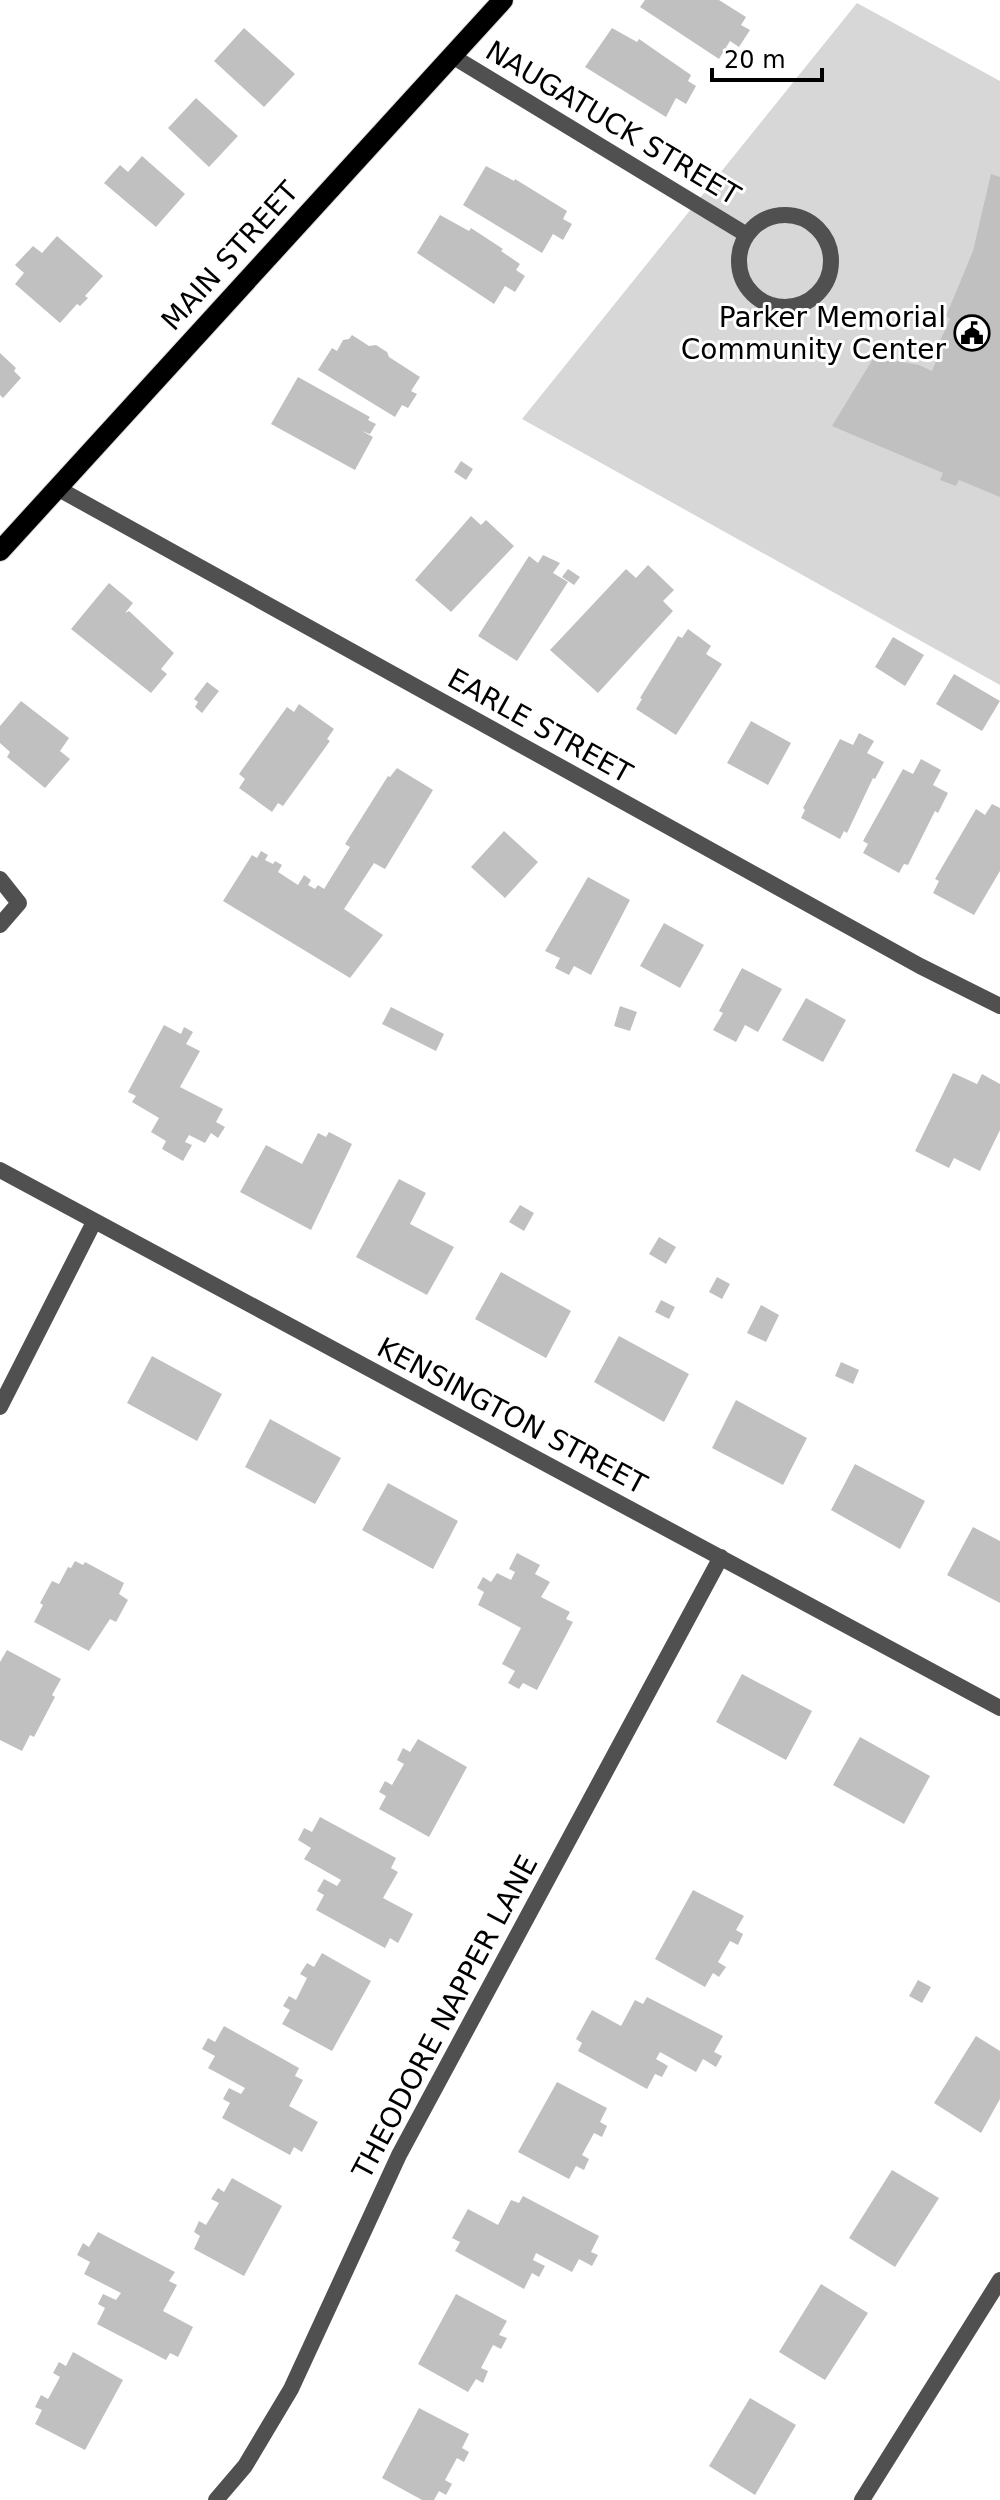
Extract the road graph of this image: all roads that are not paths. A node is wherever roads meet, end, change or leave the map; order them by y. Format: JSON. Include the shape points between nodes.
{"nodes":[{"id":1,"x":503,"y":0,"type":"edge"},
{"id":2,"x":452,"y":56,"type":"junction"},
{"id":3,"x":747,"y":235,"type":"junction"},
{"id":4,"x":57,"y":488,"type":"junction"},
{"id":5,"x":0,"y":551,"type":"edge"},
{"id":6,"x":0,"y":879,"type":"edge"},
{"id":7,"x":0,"y":925,"type":"edge"},
{"id":8,"x":1000,"y":1006,"type":"edge"},
{"id":9,"x":0,"y":1170,"type":"edge"},
{"id":10,"x":94,"y":1222,"type":"junction"},
{"id":11,"x":0,"y":1407,"type":"edge"},
{"id":12,"x":721,"y":1557,"type":"junction"},
{"id":13,"x":1000,"y":1708,"type":"edge"},
{"id":14,"x":1000,"y":2280,"type":"edge"},
{"id":15,"x":216,"y":2500,"type":"edge"},
{"id":16,"x":862,"y":2500,"type":"edge"}],
"edges":[{"from":1,"to":2,"type":"main road","name":"MAIN STREET"},
{"from":2,"to":3,"type":"street","name":"NAUGATUCK STREET"},
{"from":2,"to":4,"type":"main road","name":"MAIN STREET"},
{"from":3,"to":3,"type":"street","name":"NAUGATUCK STREET","via":[[766,219],[781,215],[810,222],[822,233],[832,261],[823,289],[811,300],[782,308],[754,296],[740,270],[739,254]]},
{"from":4,"to":5,"type":"main road","name":"MAIN STREET"},
{"from":4,"to":8,"type":"street","name":"EARLE STREET"},
{"from":6,"to":7,"type":"street","via":[[19,903]]},
{"from":9,"to":10,"type":"street","name":"KENSINGTON STREET"},
{"from":10,"to":11,"type":"street"},
{"from":10,"to":12,"type":"street","name":"KENSINGTON STREET"},
{"from":12,"to":13,"type":"street","name":"KENSINGTON STREET"},
{"from":12,"to":15,"type":"street","name":"THEODORE NAPPER LANE","via":[[399,2155],[291,2389],[245,2466]]},
{"from":14,"to":16,"type":"street"}]}
